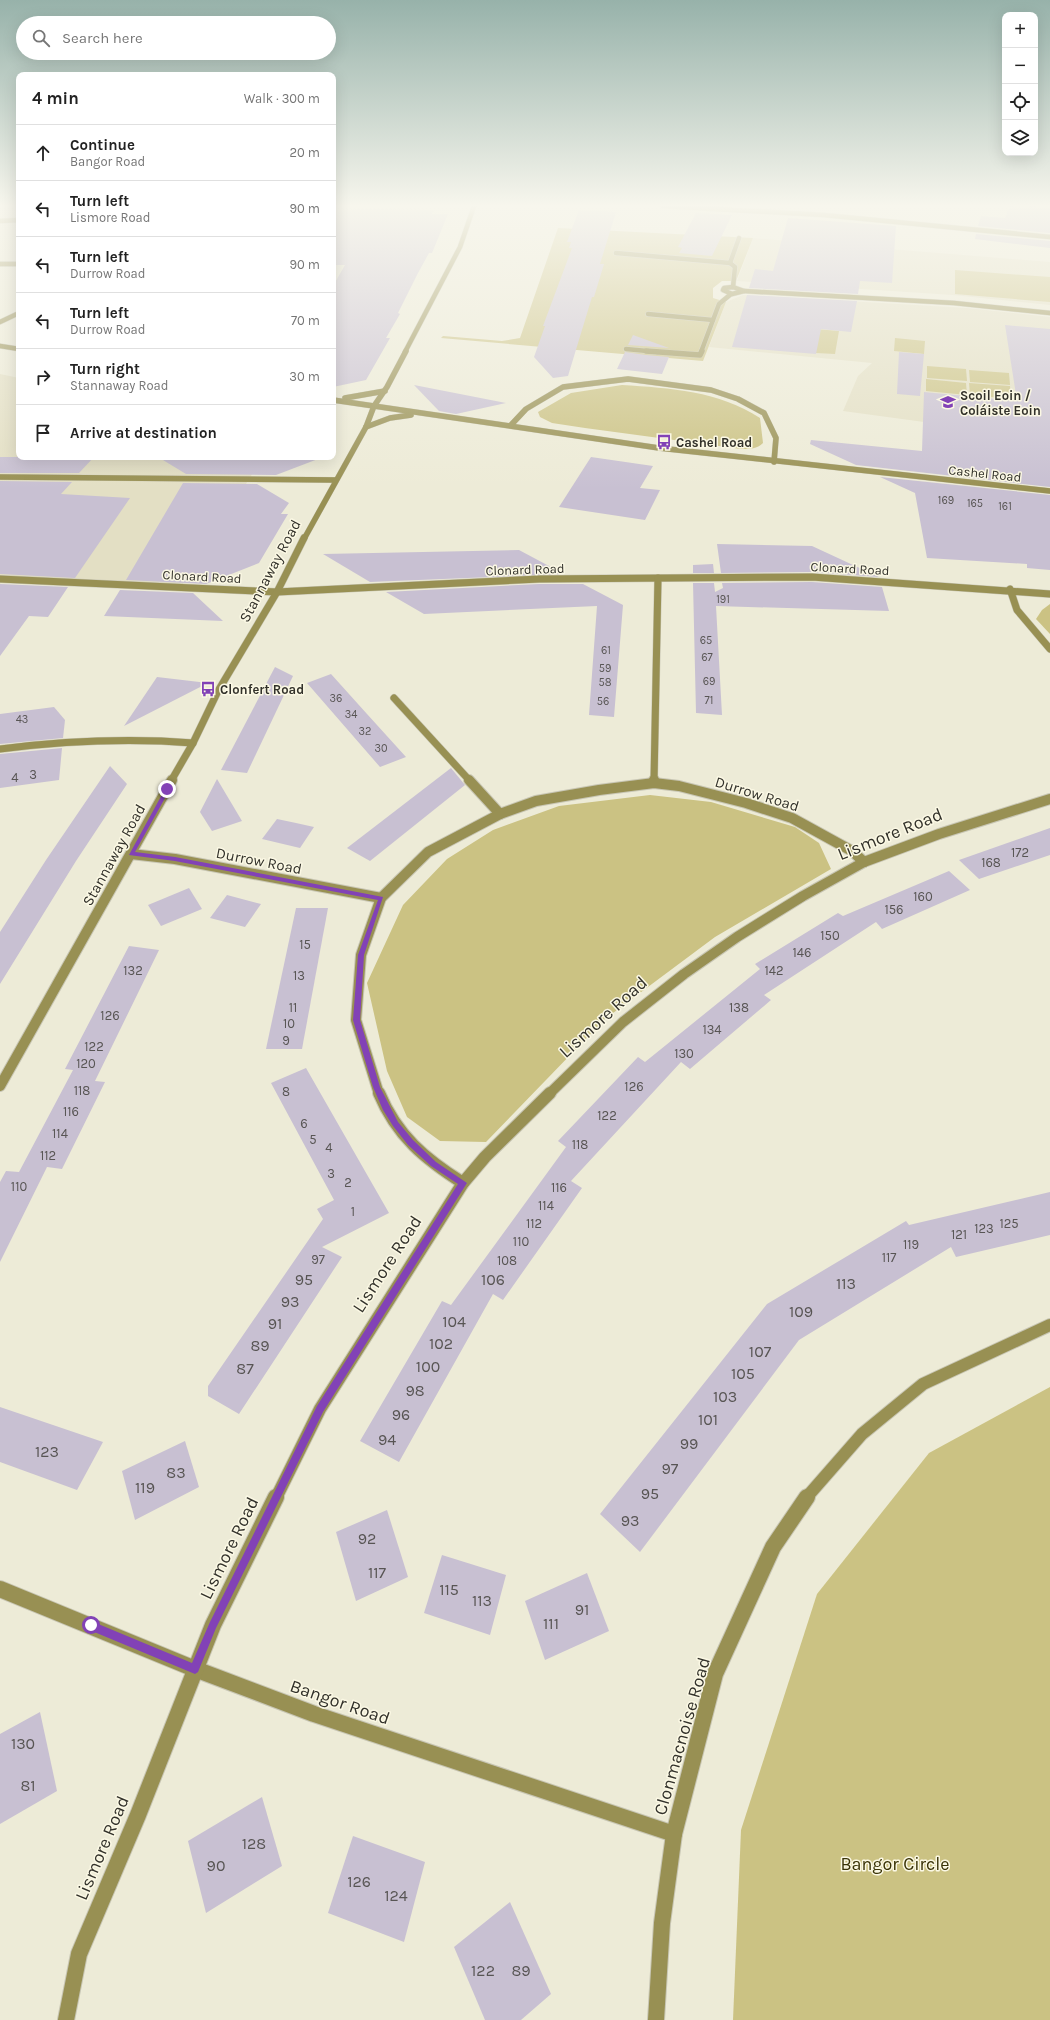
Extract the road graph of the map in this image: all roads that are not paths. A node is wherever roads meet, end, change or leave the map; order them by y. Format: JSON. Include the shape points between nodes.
{"nodes":[{"id":1,"x":432,"y":300,"type":"edge"},
{"id":2,"x":724,"y":300,"type":"edge"},
{"id":3,"x":906,"y":300,"type":"edge"},
{"id":4,"x":1050,"y":313,"type":"edge"},
{"id":5,"x":16,"y":314,"type":"edge"},
{"id":6,"x":648,"y":314,"type":"dead end"},
{"id":7,"x":713,"y":320,"type":"junction"},
{"id":8,"x":0,"y":322,"type":"edge"},
{"id":9,"x":0,"y":346,"type":"edge"},
{"id":10,"x":16,"y":349,"type":"edge"},
{"id":11,"x":626,"y":349,"type":"dead end"},
{"id":12,"x":385,"y":391,"type":"junction"},
{"id":13,"x":336,"y":399,"type":"edge"},
{"id":14,"x":336,"y":400,"type":"edge"},
{"id":15,"x":374,"y":406,"type":"junction"},
{"id":16,"x":425,"y":414,"type":"junction"},
{"id":17,"x":511,"y":425,"type":"junction"},
{"id":18,"x":366,"y":427,"type":"junction"},
{"id":19,"x":774,"y":462,"type":"junction"},
{"id":20,"x":0,"y":477,"type":"edge"},
{"id":21,"x":335,"y":480,"type":"junction"},
{"id":22,"x":1050,"y":491,"type":"edge"},
{"id":23,"x":658,"y":578,"type":"junction"},
{"id":24,"x":0,"y":579,"type":"edge"},
{"id":25,"x":1010,"y":590,"type":"junction"},
{"id":26,"x":277,"y":592,"type":"junction"},
{"id":27,"x":1050,"y":594,"type":"edge"},
{"id":28,"x":1050,"y":649,"type":"edge"},
{"id":29,"x":394,"y":698,"type":"dead end"},
{"id":30,"x":193,"y":743,"type":"junction"},
{"id":31,"x":0,"y":750,"type":"edge"},
{"id":32,"x":654,"y":783,"type":"junction"},
{"id":33,"x":1050,"y":799,"type":"edge"},
{"id":34,"x":500,"y":814,"type":"junction"},
{"id":35,"x":131,"y":854,"type":"junction"},
{"id":36,"x":864,"y":862,"type":"junction"},
{"id":37,"x":381,"y":898,"type":"junction"},
{"id":38,"x":0,"y":1086,"type":"edge"},
{"id":39,"x":463,"y":1183,"type":"junction"},
{"id":40,"x":1050,"y":1325,"type":"edge"},
{"id":41,"x":0,"y":1589,"type":"edge"},
{"id":42,"x":195,"y":1669,"type":"junction"},
{"id":43,"x":674,"y":1834,"type":"junction"},
{"id":44,"x":66,"y":2020,"type":"edge"},
{"id":45,"x":656,"y":2020,"type":"edge"}],
"edges":[{"from":1,"to":12,"type":"street","name":"Stannaway Road"},
{"from":2,"to":7,"type":"street"},
{"from":3,"to":4,"type":"street"},
{"from":5,"to":8,"type":"street"},
{"from":6,"to":7,"type":"street"},
{"from":7,"to":11,"type":"street","via":[[700,355]]},
{"from":9,"to":10,"type":"street"},
{"from":12,"to":13,"type":"street","name":"Cashel Road"},
{"from":12,"to":15,"type":"street","name":"Stannaway Road"},
{"from":14,"to":15,"type":"street","name":"Cashel Road"},
{"from":15,"to":16,"type":"street","name":"Cashel Road"},
{"from":15,"to":18,"type":"street","name":"Stannaway Road"},
{"from":16,"to":17,"type":"street","name":"Cashel Road"},
{"from":16,"to":18,"type":"street","via":[[390,418]]},
{"from":17,"to":19,"type":"street","name":"Cashel Road","via":[[659,448]]},
{"from":17,"to":19,"type":"street","via":[[526,409],[563,387],[628,379],[711,390],[738,399],[764,412],[776,438]]},
{"from":18,"to":21,"type":"street","name":"Stannaway Road"},
{"from":19,"to":22,"type":"street","name":"Cashel Road"},
{"from":20,"to":21,"type":"street"},
{"from":21,"to":26,"type":"street","name":"Stannaway Road"},
{"from":23,"to":25,"type":"street","name":"Clonard Road","via":[[812,577]]},
{"from":23,"to":26,"type":"street","name":"Clonard Road","via":[[539,579]]},
{"from":23,"to":32,"type":"street"},
{"from":24,"to":26,"type":"street","name":"Clonard Road"},
{"from":25,"to":27,"type":"street","name":"Clonard Road"},
{"from":25,"to":28,"type":"street","via":[[1017,610]]},
{"from":26,"to":30,"type":"street","name":"Stannaway Road","via":[[218,691]]},
{"from":29,"to":34,"type":"street"},
{"from":30,"to":31,"type":"street","via":[[155,740],[80,741]]},
{"from":30,"to":35,"type":"street","name":"Stannaway Road"},
{"from":32,"to":34,"type":"street","name":"Durrow Road","via":[[536,801]]},
{"from":32,"to":36,"type":"street","name":"Durrow Road","via":[[746,802],[792,818],[852,852]]},
{"from":33,"to":36,"type":"street","name":"Lismore Road","via":[[939,834]]},
{"from":34,"to":37,"type":"street","name":"Durrow Road","via":[[428,852]]},
{"from":35,"to":37,"type":"street","name":"Durrow Road","via":[[175,859]]},
{"from":35,"to":38,"type":"street","name":"Stannaway Road"},
{"from":36,"to":39,"type":"street","name":"Lismore Road","via":[[737,937],[684,974],[623,1022],[485,1157]]},
{"from":37,"to":39,"type":"street","name":"Durrow Road","via":[[361,955],[356,1020],[376,1087],[395,1124],[410,1143],[433,1164]]},
{"from":39,"to":42,"type":"street","name":"Lismore Road","via":[[320,1409],[213,1625]]},
{"from":40,"to":43,"type":"street","name":"Clonmacnoise Road","via":[[923,1384],[862,1434],[806,1498],[773,1546],[715,1674]]},
{"from":41,"to":42,"type":"street","name":"Bangor Road"},
{"from":42,"to":43,"type":"street","name":"Bangor Road","via":[[314,1714]]},
{"from":42,"to":44,"type":"street","name":"Lismore Road","via":[[138,1815],[79,1954]]},
{"from":43,"to":45,"type":"street","name":"Clonmacnoise Road","via":[[662,1923]]}]}
